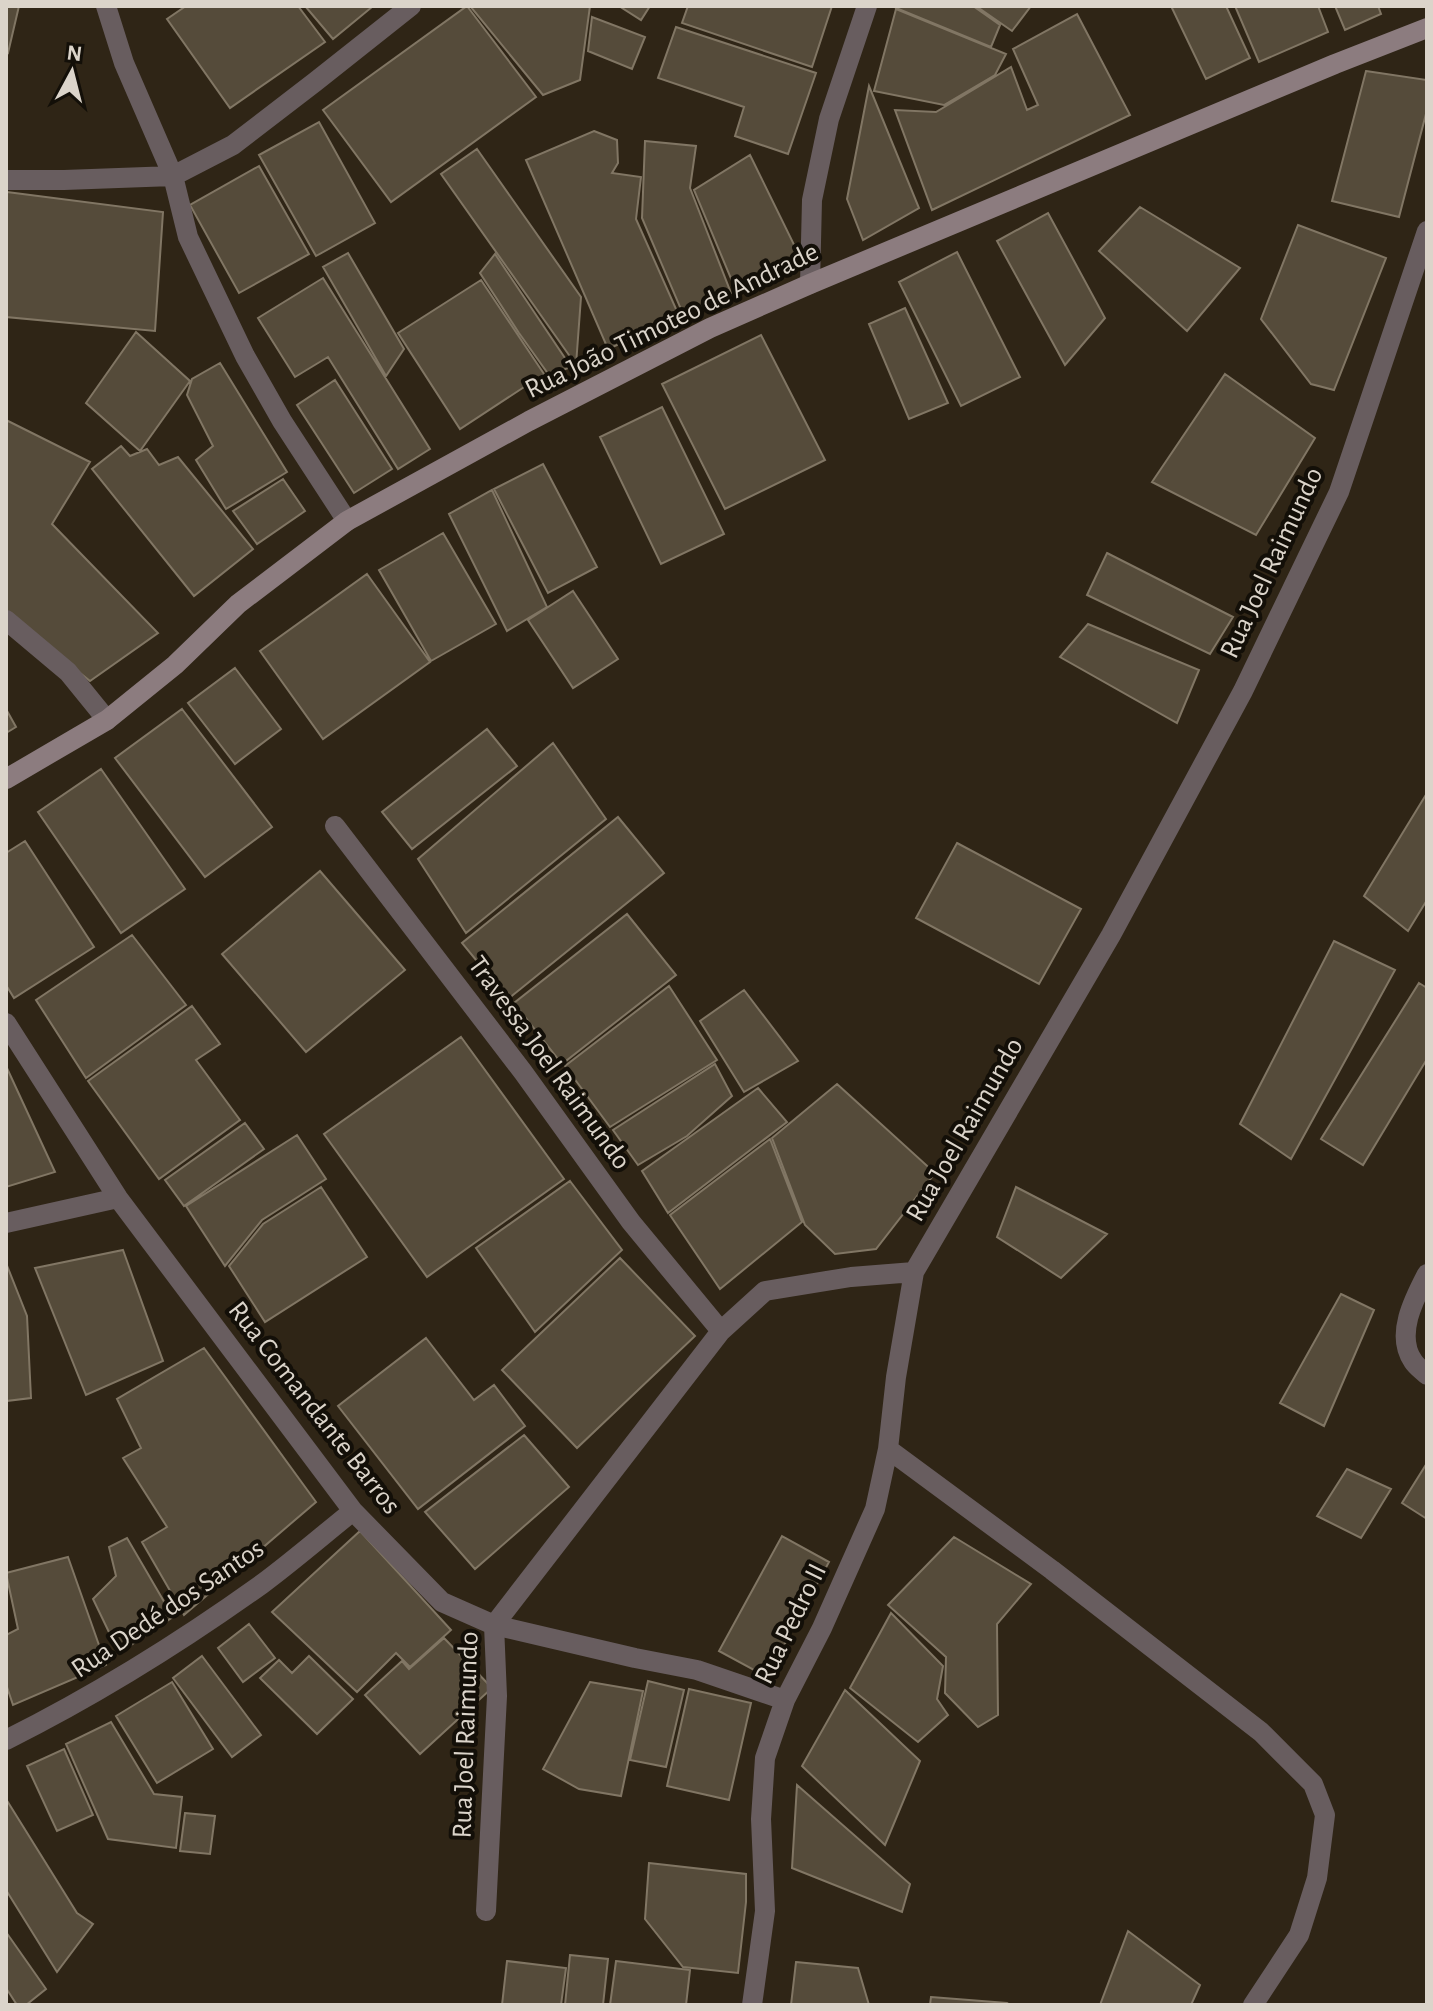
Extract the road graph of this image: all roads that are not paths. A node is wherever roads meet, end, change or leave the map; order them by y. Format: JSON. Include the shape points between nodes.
{"nodes":[{"id":1,"x":106,"y":6,"type":"edge"},
{"id":2,"x":411,"y":6,"type":"edge"},
{"id":3,"x":867,"y":6,"type":"edge"},
{"id":4,"x":1427,"y":28,"type":"edge"},
{"id":5,"x":173,"y":176,"type":"junction"},
{"id":6,"x":6,"y":180,"type":"edge"},
{"id":7,"x":1427,"y":231,"type":"edge"},
{"id":8,"x":810,"y":284,"type":"junction"},
{"id":9,"x":347,"y":521,"type":"junction"},
{"id":10,"x":6,"y":620,"type":"edge"},
{"id":11,"x":107,"y":720,"type":"junction"},
{"id":12,"x":6,"y":779,"type":"edge"},
{"id":13,"x":335,"y":826,"type":"dead end"},
{"id":14,"x":6,"y":1023,"type":"edge"},
{"id":15,"x":118,"y":1198,"type":"junction"},
{"id":16,"x":6,"y":1223,"type":"edge"},
{"id":17,"x":914,"y":1272,"type":"junction"},
{"id":18,"x":1427,"y":1274,"type":"edge"},
{"id":19,"x":721,"y":1331,"type":"junction"},
{"id":20,"x":1427,"y":1375,"type":"edge"},
{"id":21,"x":888,"y":1449,"type":"junction"},
{"id":22,"x":353,"y":1511,"type":"junction"},
{"id":23,"x":494,"y":1625,"type":"junction"},
{"id":24,"x":785,"y":1700,"type":"junction"},
{"id":25,"x":6,"y":1740,"type":"edge"},
{"id":26,"x":486,"y":1911,"type":"dead end"},
{"id":27,"x":752,"y":2005,"type":"edge"},
{"id":28,"x":1253,"y":2005,"type":"edge"}],
"edges":[{"from":1,"to":5,"type":"street","via":[[124,63]]},
{"from":2,"to":5,"type":"street","via":[[233,145]]},
{"from":3,"to":8,"type":"street","via":[[829,119],[812,200]]},
{"from":4,"to":8,"type":"main road","name":"Rua João Timoteo de Andrade"},
{"from":5,"to":6,"type":"street"},
{"from":5,"to":9,"type":"street","via":[[188,237],[245,356]]},
{"from":7,"to":17,"type":"street","name":"Rua Joel Raimundo","via":[[1339,492],[1243,691],[1111,935]]},
{"from":8,"to":9,"type":"main road","name":"Rua João Timoteo de Andrade","via":[[543,413]]},
{"from":9,"to":11,"type":"main road","name":"Rua João Timoteo de Andrade","via":[[238,604]]},
{"from":10,"to":11,"type":"street","via":[[68,672]]},
{"from":11,"to":12,"type":"main road","name":"Rua João Timoteo de Andrade"},
{"from":13,"to":19,"type":"street","name":"Travessa Joel Raimundo","via":[[631,1222]]},
{"from":14,"to":15,"type":"street","name":"Rua Comandante Barros"},
{"from":15,"to":16,"type":"street"},
{"from":15,"to":22,"type":"street","name":"Rua Comandante Barros"},
{"from":17,"to":19,"type":"street","name":"Rua Joel Raimundo","via":[[765,1291]]},
{"from":17,"to":21,"type":"street","name":"Rua Pedro II"},
{"from":18,"to":20,"type":"street","via":[[1412,1304],[1405,1339],[1412,1361]]},
{"from":19,"to":23,"type":"street","name":"Rua Joel Raimundo"},
{"from":21,"to":24,"type":"street","name":"Rua Pedro II","via":[[875,1509]]},
{"from":21,"to":28,"type":"street","via":[[1261,1732],[1313,1784],[1325,1815],[1317,1878],[1299,1935]]},
{"from":22,"to":23,"type":"street","name":"Rua Comandante Barros","via":[[442,1602]]},
{"from":22,"to":25,"type":"street","name":"Rua Dedé dos Santos","via":[[263,1583],[138,1667]]},
{"from":23,"to":24,"type":"street","name":"Rua Comandante Barros","via":[[697,1670]]},
{"from":23,"to":26,"type":"street","name":"Rua Joel Raimundo","via":[[497,1696]]},
{"from":24,"to":27,"type":"street","name":"Rua Pedro II","via":[[765,1758],[765,1911]]}]}
